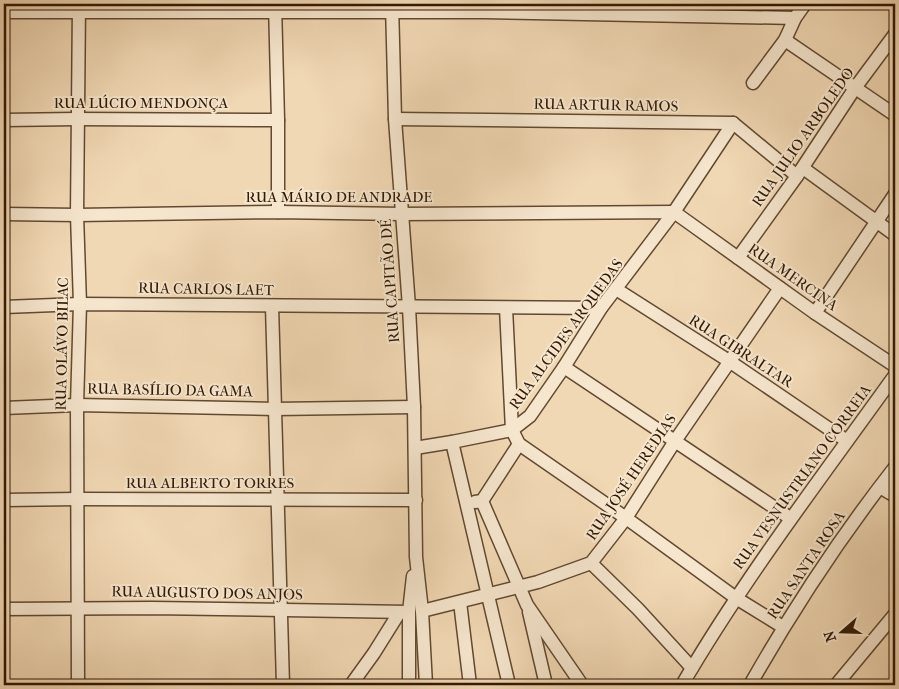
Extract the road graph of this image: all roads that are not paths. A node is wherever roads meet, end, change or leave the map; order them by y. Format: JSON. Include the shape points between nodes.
{"nodes":[{"id":1,"x":805,"y":4,"type":"edge"},
{"id":2,"x":275,"y":7,"type":"edge"},
{"id":3,"x":78,"y":8,"type":"edge"},
{"id":4,"x":178,"y":8,"type":"edge"},
{"id":5,"x":393,"y":8,"type":"edge"},
{"id":6,"x":484,"y":8,"type":"edge"},
{"id":7,"x":4,"y":12,"type":"edge"},
{"id":8,"x":795,"y":18,"type":"junction"},
{"id":9,"x":895,"y":34,"type":"edge"},
{"id":10,"x":785,"y":40,"type":"junction"},
{"id":11,"x":753,"y":82,"type":"dead end"},
{"id":12,"x":855,"y":88,"type":"junction"},
{"id":13,"x":895,"y":115,"type":"edge"},
{"id":14,"x":77,"y":119,"type":"junction"},
{"id":15,"x":395,"y":119,"type":"junction"},
{"id":16,"x":4,"y":120,"type":"edge"},
{"id":17,"x":278,"y":120,"type":"junction"},
{"id":18,"x":733,"y":123,"type":"junction"},
{"id":19,"x":800,"y":172,"type":"junction"},
{"id":20,"x":895,"y":194,"type":"edge"},
{"id":21,"x":278,"y":212,"type":"junction"},
{"id":22,"x":674,"y":212,"type":"junction"},
{"id":23,"x":4,"y":214,"type":"edge"},
{"id":24,"x":401,"y":214,"type":"junction"},
{"id":25,"x":77,"y":215,"type":"junction"},
{"id":26,"x":877,"y":221,"type":"junction"},
{"id":27,"x":895,"y":234,"type":"edge"},
{"id":28,"x":738,"y":258,"type":"junction"},
{"id":29,"x":780,"y":288,"type":"junction"},
{"id":30,"x":616,"y":289,"type":"junction"},
{"id":31,"x":80,"y":304,"type":"junction"},
{"id":32,"x":272,"y":306,"type":"junction"},
{"id":33,"x":4,"y":307,"type":"edge"},
{"id":34,"x":409,"y":307,"type":"junction"},
{"id":35,"x":506,"y":308,"type":"junction"},
{"id":36,"x":601,"y":308,"type":"junction"},
{"id":37,"x":815,"y":313,"type":"junction"},
{"id":38,"x":729,"y":361,"type":"junction"},
{"id":39,"x":895,"y":366,"type":"edge"},
{"id":40,"x":564,"y":367,"type":"junction"},
{"id":41,"x":895,"y":375,"type":"edge"},
{"id":42,"x":77,"y":405,"type":"junction"},
{"id":43,"x":414,"y":407,"type":"junction"},
{"id":44,"x":4,"y":408,"type":"edge"},
{"id":45,"x":275,"y":409,"type":"junction"},
{"id":46,"x":512,"y":430,"type":"junction"},
{"id":47,"x":675,"y":441,"type":"junction"},
{"id":48,"x":848,"y":441,"type":"junction"},
{"id":49,"x":452,"y":442,"type":"junction"},
{"id":50,"x":519,"y":444,"type":"junction"},
{"id":51,"x":415,"y":448,"type":"junction"},
{"id":52,"x":895,"y":467,"type":"edge"},
{"id":53,"x":880,"y":487,"type":"junction"},
{"id":54,"x":895,"y":496,"type":"edge"},
{"id":55,"x":77,"y":499,"type":"junction"},
{"id":56,"x":278,"y":499,"type":"junction"},
{"id":57,"x":4,"y":500,"type":"edge"},
{"id":58,"x":416,"y":500,"type":"junction"},
{"id":59,"x":465,"y":502,"type":"junction"},
{"id":60,"x":482,"y":502,"type":"junction"},
{"id":61,"x":626,"y":518,"type":"junction"},
{"id":62,"x":790,"y":518,"type":"junction"},
{"id":63,"x":416,"y":557,"type":"junction"},
{"id":64,"x":591,"y":563,"type":"junction"},
{"id":65,"x":520,"y":587,"type":"junction"},
{"id":66,"x":487,"y":595,"type":"junction"},
{"id":67,"x":736,"y":598,"type":"junction"},
{"id":68,"x":460,"y":602,"type":"junction"},
{"id":69,"x":527,"y":605,"type":"junction"},
{"id":70,"x":4,"y":609,"type":"edge"},
{"id":71,"x":77,"y":609,"type":"junction"},
{"id":72,"x":281,"y":610,"type":"junction"},
{"id":73,"x":422,"y":611,"type":"junction"},
{"id":74,"x":404,"y":612,"type":"junction"},
{"id":75,"x":895,"y":614,"type":"edge"},
{"id":76,"x":783,"y":627,"type":"junction"},
{"id":77,"x":692,"y":668,"type":"junction"},
{"id":78,"x":78,"y":685,"type":"edge"},
{"id":79,"x":283,"y":685,"type":"edge"},
{"id":80,"x":351,"y":685,"type":"edge"},
{"id":81,"x":409,"y":685,"type":"edge"},
{"id":82,"x":426,"y":685,"type":"edge"},
{"id":83,"x":470,"y":685,"type":"edge"},
{"id":84,"x":509,"y":685,"type":"edge"},
{"id":85,"x":546,"y":685,"type":"edge"},
{"id":86,"x":582,"y":685,"type":"edge"},
{"id":87,"x":682,"y":685,"type":"edge"},
{"id":88,"x":750,"y":685,"type":"edge"},
{"id":89,"x":836,"y":685,"type":"edge"}],
"edges":[{"from":1,"to":8,"type":"street"},
{"from":2,"to":4,"type":"street"},
{"from":2,"to":5,"type":"street"},
{"from":2,"to":17,"type":"street"},
{"from":3,"to":4,"type":"street"},
{"from":3,"to":7,"type":"street"},
{"from":3,"to":14,"type":"street","name":"RUA OLÁVO BILAC"},
{"from":5,"to":6,"type":"street"},
{"from":5,"to":15,"type":"street","name":"RUA CAPITÃO DÉ"},
{"from":6,"to":8,"type":"street"},
{"from":8,"to":10,"type":"street"},
{"from":9,"to":12,"type":"street","name":"RUA JULIO ARBOLEDO"},
{"from":10,"to":11,"type":"street"},
{"from":10,"to":12,"type":"street"},
{"from":12,"to":13,"type":"street"},
{"from":12,"to":19,"type":"street","name":"RUA JULIO ARBOLEDO"},
{"from":14,"to":16,"type":"street","name":"RUA LÚCIO MENDONÇA"},
{"from":14,"to":17,"type":"street","name":"RUA LÚCIO MENDONÇA"},
{"from":14,"to":25,"type":"street","name":"RUA OLÁVO BILAC"},
{"from":15,"to":18,"type":"street","name":"RUA ARTUR RAMOS"},
{"from":15,"to":24,"type":"street","name":"RUA CAPITÃO DÉ"},
{"from":17,"to":21,"type":"street"},
{"from":18,"to":19,"type":"street"},
{"from":18,"to":22,"type":"street","name":"RUA ALCIDES ARQUEDAS"},
{"from":19,"to":26,"type":"street"},
{"from":19,"to":28,"type":"street","name":"RUA JULIO ARBOLEDO"},
{"from":20,"to":26,"type":"street"},
{"from":21,"to":24,"type":"street","name":"RUA MÁRIO DE ANDRADE"},
{"from":21,"to":25,"type":"street","name":"RUA MÁRIO DE ANDRADE"},
{"from":22,"to":24,"type":"street","name":"RUA MÁRIO DE ANDRADE"},
{"from":22,"to":28,"type":"street","name":"RUA MERCINA"},
{"from":22,"to":30,"type":"street","name":"RUA ALCIDES ARQUEDAS"},
{"from":23,"to":25,"type":"street","name":"RUA MÁRIO DE ANDRADE"},
{"from":24,"to":34,"type":"street","name":"RUA CAPITÃO DÉ"},
{"from":25,"to":31,"type":"street","name":"RUA OLÁVO BILAC"},
{"from":26,"to":27,"type":"street"},
{"from":26,"to":37,"type":"street"},
{"from":28,"to":29,"type":"street","name":"RUA MERCINA"},
{"from":29,"to":37,"type":"street","name":"RUA MERCINA"},
{"from":29,"to":38,"type":"street","name":"RUA JOSÉ HEREDIAS"},
{"from":30,"to":36,"type":"street","name":"RUA ALCIDES ARQUEDAS"},
{"from":30,"to":38,"type":"street","name":"RUA GIBRALTAR"},
{"from":31,"to":32,"type":"street","name":"RUA CARLOS LAET"},
{"from":31,"to":33,"type":"street","name":"RUA CARLOS LAET"},
{"from":31,"to":42,"type":"street","name":"RUA OLÁVO BILAC"},
{"from":32,"to":34,"type":"street","name":"RUA CARLOS LAET"},
{"from":32,"to":45,"type":"street"},
{"from":34,"to":35,"type":"street","name":"RUA CARLOS LAET"},
{"from":34,"to":43,"type":"street","name":"RUA CAPITÃO DÉ"},
{"from":35,"to":36,"type":"street","name":"RUA CARLOS LAET"},
{"from":35,"to":46,"type":"street"},
{"from":36,"to":40,"type":"street","name":"RUA ALCIDES ARQUEDAS"},
{"from":37,"to":39,"type":"street","name":"RUA MERCINA"},
{"from":38,"to":47,"type":"street","name":"RUA JOSÉ HEREDIAS"},
{"from":38,"to":48,"type":"street","name":"RUA GIBRALTAR"},
{"from":40,"to":46,"type":"street","name":"RUA ALCIDES ARQUEDAS","via":[[530,416]]},
{"from":40,"to":47,"type":"street"},
{"from":41,"to":48,"type":"street","name":"RUA VESNUSTRIANO CORREIA"},
{"from":42,"to":44,"type":"street","name":"RUA BASÍLIO DA GAMA"},
{"from":42,"to":45,"type":"street","name":"RUA BASÍLIO DA GAMA"},
{"from":42,"to":55,"type":"street","name":"RUA OLÁVO BILAC"},
{"from":43,"to":45,"type":"street","name":"RUA BASÍLIO DA GAMA"},
{"from":43,"to":51,"type":"street","name":"RUA CAPITÃO DÉ"},
{"from":45,"to":56,"type":"street"},
{"from":46,"to":49,"type":"street","name":"RUA ALCIDES ARQUEDAS"},
{"from":46,"to":50,"type":"street"},
{"from":47,"to":61,"type":"street","name":"RUA JOSÉ HEREDIAS"},
{"from":47,"to":62,"type":"street"},
{"from":48,"to":62,"type":"street","name":"RUA VESNUSTRIANO CORREIA"},
{"from":49,"to":51,"type":"street","name":"RUA ALCIDES ARQUEDAS"},
{"from":49,"to":59,"type":"street"},
{"from":50,"to":60,"type":"street"},
{"from":50,"to":61,"type":"street"},
{"from":51,"to":58,"type":"street","name":"RUA CAPITÃO DÉ"},
{"from":52,"to":53,"type":"street","name":"RUA SANTA ROSA"},
{"from":53,"to":54,"type":"street"},
{"from":53,"to":76,"type":"street","name":"RUA SANTA ROSA"},
{"from":55,"to":56,"type":"street","name":"RUA ALBERTO TORRES"},
{"from":55,"to":57,"type":"street","name":"RUA ALBERTO TORRES"},
{"from":55,"to":71,"type":"street","name":"RUA OLÁVO BILAC"},
{"from":56,"to":58,"type":"street","name":"RUA ALBERTO TORRES"},
{"from":56,"to":72,"type":"street"},
{"from":58,"to":63,"type":"street","name":"RUA CAPITÃO DÉ"},
{"from":59,"to":60,"type":"street"},
{"from":59,"to":66,"type":"street"},
{"from":60,"to":65,"type":"street"},
{"from":61,"to":64,"type":"street","name":"RUA JOSÉ HEREDIAS"},
{"from":61,"to":67,"type":"street"},
{"from":62,"to":67,"type":"street","name":"RUA VESNUSTRIANO CORREIA"},
{"from":63,"to":73,"type":"street","name":"RUA CAPITÃO DÉ"},
{"from":63,"to":74,"type":"street","name":"RUA CAPITÃO DÉ"},
{"from":64,"to":65,"type":"street","name":"RUA JOSÉ HEREDIAS"},
{"from":64,"to":77,"type":"street"},
{"from":65,"to":66,"type":"street","name":"RUA JOSÉ HEREDIAS"},
{"from":65,"to":69,"type":"street"},
{"from":66,"to":68,"type":"street","name":"RUA JOSÉ HEREDIAS"},
{"from":66,"to":84,"type":"street"},
{"from":67,"to":76,"type":"street"},
{"from":67,"to":77,"type":"street","name":"RUA VESNUSTRIANO CORREIA"},
{"from":68,"to":73,"type":"street","name":"RUA JOSÉ HEREDIAS"},
{"from":68,"to":83,"type":"street"},
{"from":69,"to":85,"type":"street"},
{"from":69,"to":86,"type":"street"},
{"from":70,"to":71,"type":"street","name":"RUA AUGUSTO DOS ANJOS"},
{"from":71,"to":72,"type":"street","name":"RUA AUGUSTO DOS ANJOS"},
{"from":71,"to":78,"type":"street","name":"RUA OLÁVO BILAC"},
{"from":72,"to":74,"type":"street","name":"RUA AUGUSTO DOS ANJOS"},
{"from":72,"to":79,"type":"street"},
{"from":73,"to":82,"type":"street","name":"RUA CAPITÃO DÉ"},
{"from":74,"to":80,"type":"street"},
{"from":74,"to":81,"type":"street","name":"RUA CAPITÃO DÉ"},
{"from":75,"to":89,"type":"street"},
{"from":76,"to":88,"type":"street","name":"RUA SANTA ROSA"},
{"from":77,"to":87,"type":"street","name":"RUA VESNUSTRIANO CORREIA"}]}
